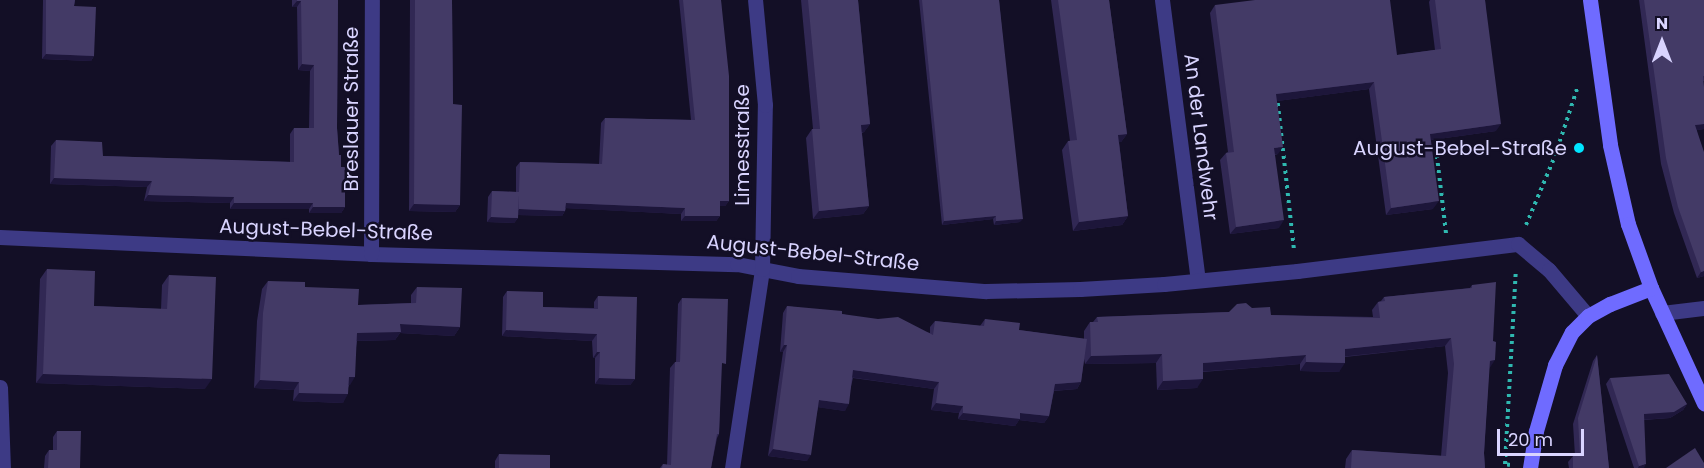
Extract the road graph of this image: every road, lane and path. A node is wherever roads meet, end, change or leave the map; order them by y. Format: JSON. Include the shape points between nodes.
{"nodes":[{"id":1,"x":372,"y":0,"type":"edge"},
{"id":2,"x":755,"y":0,"type":"edge"},
{"id":3,"x":1162,"y":0,"type":"edge"},
{"id":4,"x":1590,"y":0,"type":"edge"},
{"id":5,"x":1578,"y":80,"type":"dead end"},
{"id":6,"x":1276,"y":86,"type":"edge"},
{"id":7,"x":1436,"y":148,"type":"edge"},
{"id":8,"x":0,"y":237,"type":"edge"},
{"id":9,"x":1518,"y":244,"type":"junction"},
{"id":10,"x":1448,"y":251,"type":"junction"},
{"id":11,"x":371,"y":254,"type":"junction"},
{"id":12,"x":762,"y":269,"type":"junction"},
{"id":13,"x":1297,"y":271,"type":"junction"},
{"id":14,"x":1198,"y":280,"type":"junction"},
{"id":15,"x":1651,"y":288,"type":"junction"},
{"id":16,"x":1704,"y":308,"type":"edge"},
{"id":17,"x":1662,"y":313,"type":"junction"},
{"id":18,"x":1588,"y":316,"type":"junction"},
{"id":19,"x":0,"y":387,"type":"edge"},
{"id":20,"x":1704,"y":403,"type":"edge"},
{"id":21,"x":1513,"y":466,"type":"dead end"},
{"id":22,"x":3,"y":468,"type":"edge"},
{"id":23,"x":732,"y":468,"type":"edge"},
{"id":24,"x":1530,"y":468,"type":"edge"}],
"edges":[{"from":1,"to":11,"type":"street","name":"Breslauer Straße"},
{"from":2,"to":12,"type":"street","name":"Limesstraße","via":[[765,105]]},
{"from":3,"to":14,"type":"street","name":"An der Landwehr"},
{"from":4,"to":15,"type":"street","via":[[1619,193]]},
{"from":5,"to":9,"type":"path","via":[[1555,156]]},
{"from":6,"to":13,"type":"path"},
{"from":7,"to":10,"type":"path"},
{"from":8,"to":11,"type":"street","name":"August-Bebel-Straße"},
{"from":9,"to":10,"type":"street","name":"August-Bebel-Straße"},
{"from":9,"to":18,"type":"street","via":[[1549,270]]},
{"from":9,"to":21,"type":"path","via":[[1505,464]]},
{"from":10,"to":13,"type":"street","name":"August-Bebel-Straße"},
{"from":11,"to":12,"type":"street","name":"August-Bebel-Straße","via":[[737,264]]},
{"from":12,"to":14,"type":"street","name":"August-Bebel-Straße","via":[[798,276],[986,291]]},
{"from":12,"to":23,"type":"street","name":"Limesstraße"},
{"from":13,"to":14,"type":"street","name":"August-Bebel-Straße"},
{"from":15,"to":17,"type":"street"},
{"from":15,"to":18,"type":"street"},
{"from":16,"to":17,"type":"street"},
{"from":17,"to":20,"type":"street"},
{"from":18,"to":24,"type":"street","via":[[1568,338],[1555,365]]},
{"from":19,"to":22,"type":"street"}]}
